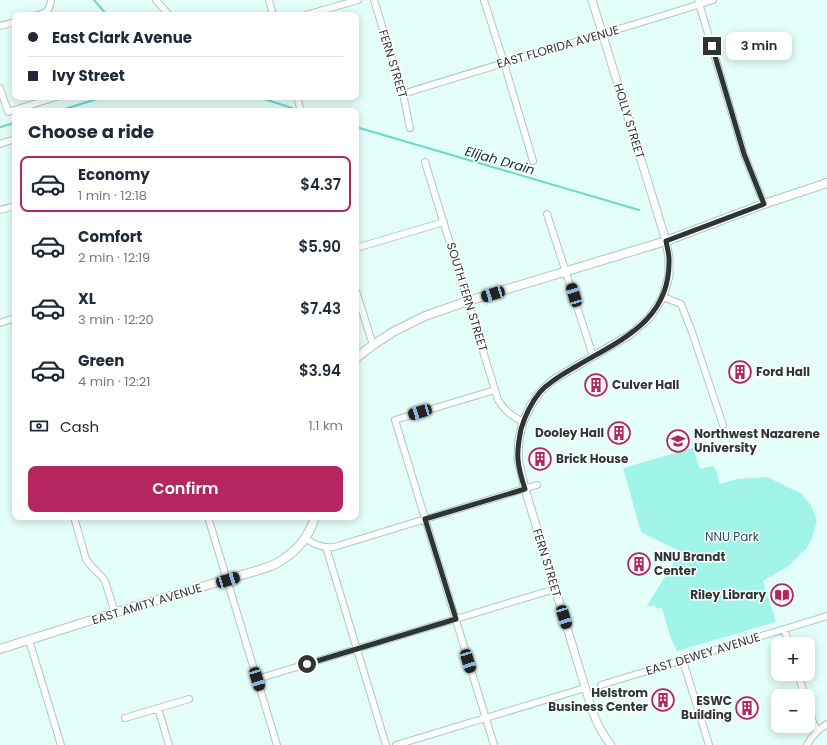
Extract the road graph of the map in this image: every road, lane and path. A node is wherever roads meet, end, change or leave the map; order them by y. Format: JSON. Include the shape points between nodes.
{"nodes":[{"id":1,"x":51,"y":0,"type":"edge"},
{"id":2,"x":156,"y":0,"type":"edge"},
{"id":3,"x":269,"y":0,"type":"edge"},
{"id":4,"x":358,"y":0,"type":"edge"},
{"id":5,"x":374,"y":0,"type":"edge"},
{"id":6,"x":484,"y":0,"type":"edge"},
{"id":7,"x":592,"y":0,"type":"edge"},
{"id":8,"x":713,"y":0,"type":"edge"},
{"id":9,"x":699,"y":2,"type":"edge"},
{"id":10,"x":45,"y":12,"type":"edge"},
{"id":11,"x":166,"y":12,"type":"edge"},
{"id":12,"x":272,"y":12,"type":"edge"},
{"id":13,"x":316,"y":12,"type":"edge"},
{"id":14,"x":12,"y":23,"type":"edge"},
{"id":15,"x":0,"y":26,"type":"edge"},
{"id":16,"x":603,"y":34,"type":"junction"},
{"id":17,"x":504,"y":63,"type":"junction"},
{"id":18,"x":0,"y":88,"type":"edge"},
{"id":19,"x":403,"y":94,"type":"junction"},
{"id":20,"x":46,"y":100,"type":"edge"},
{"id":21,"x":21,"y":108,"type":"edge"},
{"id":22,"x":12,"y":111,"type":"edge"},
{"id":23,"x":410,"y":128,"type":"dead end"},
{"id":24,"x":12,"y":140,"type":"edge"},
{"id":25,"x":0,"y":144,"type":"edge"},
{"id":26,"x":533,"y":161,"type":"dead end"},
{"id":27,"x":425,"y":162,"type":"dead end"},
{"id":28,"x":827,"y":183,"type":"edge"},
{"id":29,"x":764,"y":204,"type":"junction"},
{"id":30,"x":12,"y":207,"type":"edge"},
{"id":31,"x":0,"y":210,"type":"edge"},
{"id":32,"x":547,"y":214,"type":"dead end"},
{"id":33,"x":444,"y":222,"type":"junction"},
{"id":34,"x":666,"y":241,"type":"junction"},
{"id":35,"x":359,"y":247,"type":"edge"},
{"id":36,"x":566,"y":272,"type":"junction"},
{"id":37,"x":663,"y":297,"type":"junction"},
{"id":38,"x":359,"y":300,"type":"edge"},
{"id":39,"x":468,"y":302,"type":"junction"},
{"id":40,"x":12,"y":319,"type":"edge"},
{"id":41,"x":0,"y":323,"type":"edge"},
{"id":42,"x":373,"y":344,"type":"junction"},
{"id":43,"x":359,"y":356,"type":"edge"},
{"id":44,"x":593,"y":356,"type":"junction"},
{"id":45,"x":495,"y":390,"type":"junction"},
{"id":46,"x":523,"y":422,"type":"junction"},
{"id":47,"x":723,"y":425,"type":"dead end"},
{"id":48,"x":538,"y":485,"type":"dead end"},
{"id":49,"x":525,"y":489,"type":"junction"},
{"id":50,"x":425,"y":519,"type":"junction"},
{"id":51,"x":75,"y":520,"type":"edge"},
{"id":52,"x":209,"y":520,"type":"edge"},
{"id":53,"x":314,"y":520,"type":"edge"},
{"id":54,"x":305,"y":538,"type":"junction"},
{"id":55,"x":326,"y":548,"type":"junction"},
{"id":56,"x":228,"y":580,"type":"junction"},
{"id":57,"x":555,"y":589,"type":"junction"},
{"id":58,"x":115,"y":613,"type":"junction"},
{"id":59,"x":827,"y":616,"type":"edge"},
{"id":60,"x":456,"y":619,"type":"junction"},
{"id":61,"x":784,"y":629,"type":"junction"},
{"id":62,"x":787,"y":637,"type":"edge"},
{"id":63,"x":29,"y":640,"type":"junction"},
{"id":64,"x":357,"y":649,"type":"junction"},
{"id":65,"x":0,"y":650,"type":"edge"},
{"id":66,"x":683,"y":660,"type":"junction"},
{"id":67,"x":257,"y":679,"type":"junction"},
{"id":68,"x":601,"y":685,"type":"dead end"},
{"id":69,"x":585,"y":688,"type":"junction"},
{"id":70,"x":189,"y":699,"type":"dead end"},
{"id":71,"x":158,"y":708,"type":"junction"},
{"id":72,"x":125,"y":718,"type":"dead end"},
{"id":73,"x":486,"y":718,"type":"junction"},
{"id":74,"x":827,"y":724,"type":"edge"},
{"id":75,"x":815,"y":726,"type":"edge"},
{"id":76,"x":817,"y":730,"type":"junction"},
{"id":77,"x":61,"y":745,"type":"edge"},
{"id":78,"x":169,"y":745,"type":"edge"},
{"id":79,"x":277,"y":745,"type":"edge"},
{"id":80,"x":386,"y":745,"type":"edge"},
{"id":81,"x":396,"y":745,"type":"edge"},
{"id":82,"x":494,"y":745,"type":"edge"},
{"id":83,"x":611,"y":745,"type":"edge"},
{"id":84,"x":710,"y":745,"type":"edge"},
{"id":85,"x":806,"y":745,"type":"edge"}],
"edges":[{"from":1,"to":10,"type":"street","via":[[50,7]]},
{"from":2,"to":11,"type":"street"},
{"from":3,"to":12,"type":"street"},
{"from":4,"to":13,"type":"street"},
{"from":5,"to":19,"type":"street","name":"FERN STREET"},
{"from":6,"to":17,"type":"street"},
{"from":7,"to":16,"type":"street","name":"HOLLY STREET"},
{"from":8,"to":9,"type":"street","name":"EAST FLORIDA AVENUE"},
{"from":9,"to":16,"type":"street","name":"EAST FLORIDA AVENUE"},
{"from":9,"to":29,"type":"street","via":[[744,154]]},
{"from":14,"to":15,"type":"street"},
{"from":16,"to":17,"type":"street","name":"EAST FLORIDA AVENUE"},
{"from":16,"to":34,"type":"street","name":"HOLLY STREET"},
{"from":17,"to":19,"type":"street","name":"EAST FLORIDA AVENUE"},
{"from":17,"to":26,"type":"street"},
{"from":18,"to":22,"type":"street","via":[[8,112]]},
{"from":19,"to":23,"type":"street","name":"FERN STREET"},
{"from":20,"to":21,"type":"street"},
{"from":24,"to":25,"type":"street"},
{"from":27,"to":33,"type":"street","name":"SOUTH FERN STREET"},
{"from":28,"to":29,"type":"main road"},
{"from":29,"to":34,"type":"main road"},
{"from":30,"to":31,"type":"street"},
{"from":32,"to":36,"type":"street"},
{"from":33,"to":35,"type":"street"},
{"from":33,"to":39,"type":"street","name":"SOUTH FERN STREET"},
{"from":34,"to":36,"type":"main road"},
{"from":34,"to":37,"type":"street","name":"HOLLY STREET","via":[[669,276]]},
{"from":36,"to":39,"type":"main road"},
{"from":36,"to":44,"type":"street"},
{"from":37,"to":44,"type":"street","name":"HOLLY STREET","via":[[649,318],[631,334]]},
{"from":37,"to":47,"type":"street","via":[[681,304]]},
{"from":38,"to":42,"type":"street"},
{"from":39,"to":42,"type":"main road","via":[[425,316]]},
{"from":39,"to":45,"type":"street","name":"SOUTH FERN STREET"},
{"from":40,"to":41,"type":"street"},
{"from":42,"to":43,"type":"main road"},
{"from":44,"to":46,"type":"street","name":"FERN STREET","via":[[553,380],[541,391]]},
{"from":45,"to":46,"type":"street","name":"SOUTH FERN STREET","via":[[503,408]]},
{"from":45,"to":50,"type":"street","via":[[395,420]]},
{"from":46,"to":49,"type":"street","name":"FERN STREET","via":[[518,439],[518,459]]},
{"from":48,"to":49,"type":"street"},
{"from":49,"to":50,"type":"street"},
{"from":49,"to":57,"type":"street","name":"FERN STREET"},
{"from":50,"to":55,"type":"street"},
{"from":50,"to":60,"type":"street"},
{"from":51,"to":58,"type":"street","via":[[86,559],[103,577]]},
{"from":52,"to":56,"type":"street"},
{"from":53,"to":54,"type":"main road","name":"EAST AMITY AVENUE"},
{"from":54,"to":55,"type":"street"},
{"from":54,"to":56,"type":"main road","name":"EAST AMITY AVENUE","via":[[293,553],[277,564]]},
{"from":55,"to":64,"type":"street"},
{"from":56,"to":58,"type":"main road","name":"EAST AMITY AVENUE"},
{"from":56,"to":67,"type":"street"},
{"from":57,"to":60,"type":"street"},
{"from":57,"to":69,"type":"street","name":"FERN STREET"},
{"from":58,"to":63,"type":"main road","name":"EAST AMITY AVENUE"},
{"from":59,"to":61,"type":"street","name":"EAST DEWEY AVENUE"},
{"from":60,"to":64,"type":"street"},
{"from":60,"to":73,"type":"street"},
{"from":61,"to":62,"type":"street"},
{"from":61,"to":66,"type":"street","name":"EAST DEWEY AVENUE"},
{"from":63,"to":65,"type":"main road","name":"EAST AMITY AVENUE"},
{"from":63,"to":77,"type":"street"},
{"from":64,"to":67,"type":"street"},
{"from":64,"to":80,"type":"street"},
{"from":66,"to":68,"type":"street","name":"EAST DEWEY AVENUE"},
{"from":66,"to":84,"type":"street"},
{"from":67,"to":79,"type":"street"},
{"from":69,"to":73,"type":"street"},
{"from":69,"to":83,"type":"street","name":"FERN STREET","via":[[603,736]]},
{"from":70,"to":71,"type":"street"},
{"from":71,"to":72,"type":"street"},
{"from":71,"to":78,"type":"street"},
{"from":73,"to":81,"type":"street"},
{"from":73,"to":82,"type":"street"},
{"from":74,"to":76,"type":"street"},
{"from":75,"to":76,"type":"street"},
{"from":76,"to":85,"type":"street"}]}
